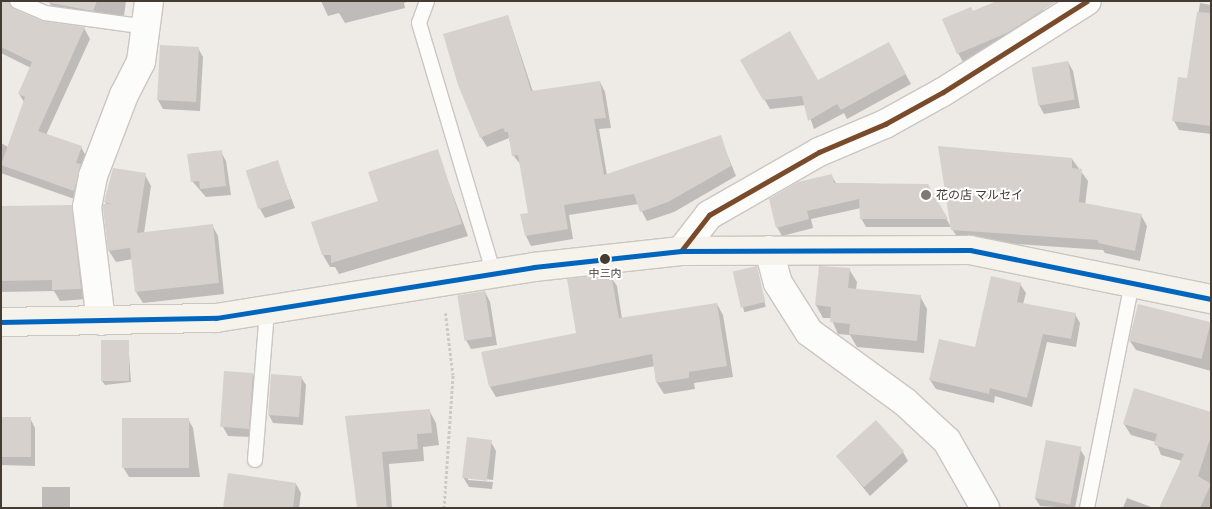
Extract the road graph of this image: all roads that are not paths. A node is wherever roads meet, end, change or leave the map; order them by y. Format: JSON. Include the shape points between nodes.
{"nodes":[{"id":1,"x":17,"y":1,"type":"edge"},
{"id":2,"x":427,"y":1,"type":"edge"},
{"id":3,"x":1082,"y":3,"type":"edge"},
{"id":4,"x":148,"y":14,"type":"edge"},
{"id":5,"x":768,"y":250,"type":"junction"},
{"id":6,"x":681,"y":251,"type":"junction"},
{"id":7,"x":494,"y":274,"type":"junction"},
{"id":8,"x":1132,"y":282,"type":"junction"},
{"id":9,"x":1211,"y":299,"type":"edge"},
{"id":10,"x":267,"y":312,"type":"junction"},
{"id":11,"x":101,"y":321,"type":"junction"},
{"id":12,"x":1,"y":322,"type":"edge"},
{"id":13,"x":255,"y":460,"type":"dead end"},
{"id":14,"x":985,"y":508,"type":"edge"},
{"id":15,"x":1087,"y":508,"type":"edge"}],
"edges":[{"from":1,"to":4,"type":"lane","via":[[45,13]]},
{"from":2,"to":7,"type":"lane","via":[[419,23]]},
{"from":3,"to":6,"type":"street","via":[[943,92],[885,124],[819,152],[709,215]]},
{"from":4,"to":11,"type":"street","via":[[141,62],[124,95],[96,167],[87,207]]},
{"from":5,"to":6,"type":"street"},
{"from":5,"to":8,"type":"street","via":[[970,250]]},
{"from":5,"to":14,"type":"street","via":[[778,283],[809,332],[905,402],[947,441]]},
{"from":6,"to":7,"type":"street"},
{"from":7,"to":10,"type":"street"},
{"from":8,"to":9,"type":"street"},
{"from":8,"to":15,"type":"lane"},
{"from":10,"to":11,"type":"street","via":[[216,318]]},
{"from":10,"to":13,"type":"lane"},
{"from":11,"to":12,"type":"street"}]}
